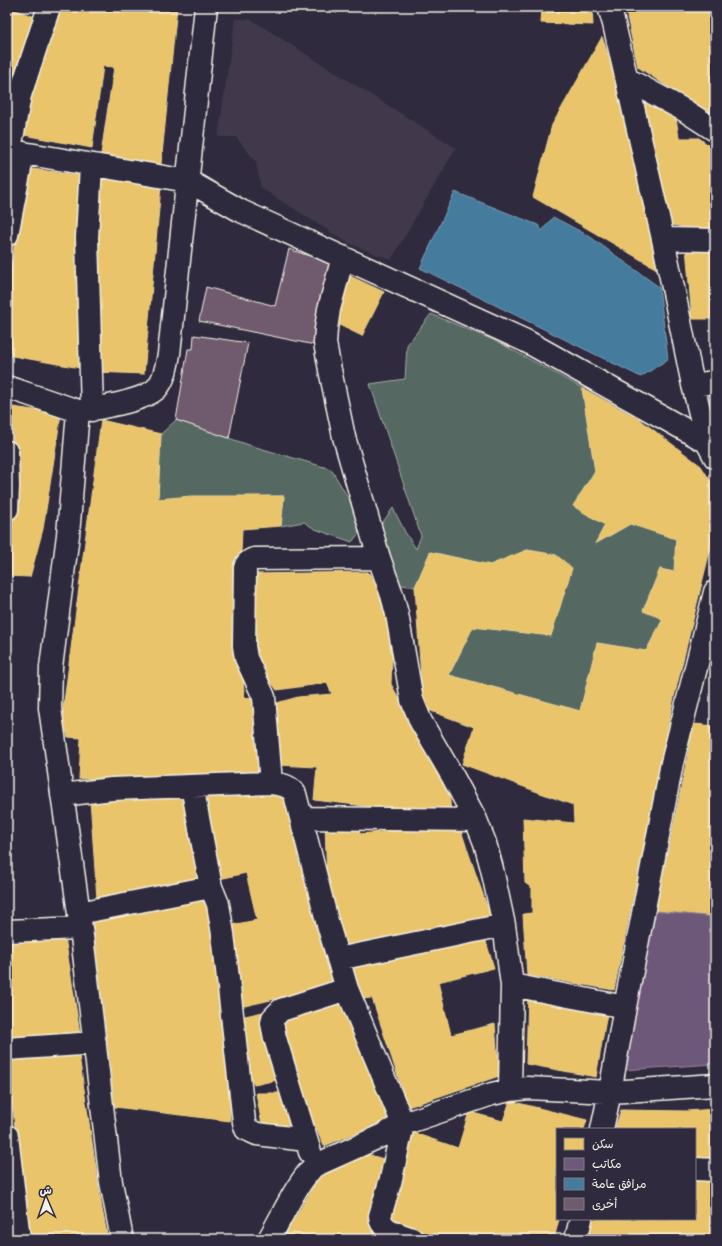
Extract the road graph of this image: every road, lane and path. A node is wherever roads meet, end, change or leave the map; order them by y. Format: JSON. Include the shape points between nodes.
{"nodes":[{"id":1,"x":49,"y":7,"type":"edge"},
{"id":2,"x":206,"y":7,"type":"edge"},
{"id":3,"x":609,"y":7,"type":"edge"},
{"id":4,"x":626,"y":79,"type":"junction"},
{"id":5,"x":715,"y":130,"type":"edge"},
{"id":6,"x":13,"y":150,"type":"edge"},
{"id":7,"x":91,"y":165,"type":"junction"},
{"id":8,"x":188,"y":181,"type":"junction"},
{"id":9,"x":7,"y":235,"type":"edge"},
{"id":10,"x":663,"y":239,"type":"junction"},
{"id":11,"x":715,"y":240,"type":"edge"},
{"id":12,"x":343,"y":257,"type":"junction"},
{"id":13,"x":715,"y":382,"type":"edge"},
{"id":14,"x":692,"y":385,"type":"junction"},
{"id":15,"x":7,"y":387,"type":"edge"},
{"id":16,"x":85,"y":410,"type":"junction"},
{"id":17,"x":711,"y":449,"type":"edge"},
{"id":18,"x":7,"y":452,"type":"edge"},
{"id":19,"x":7,"y":509,"type":"edge"},
{"id":20,"x":379,"y":558,"type":"junction"},
{"id":21,"x":715,"y":592,"type":"edge"},
{"id":22,"x":271,"y":783,"type":"junction"},
{"id":23,"x":192,"y":786,"type":"junction"},
{"id":24,"x":62,"y":795,"type":"junction"},
{"id":25,"x":301,"y":818,"type":"junction"},
{"id":26,"x":476,"y":820,"type":"junction"},
{"id":27,"x":212,"y":887,"type":"junction"},
{"id":28,"x":80,"y":920,"type":"junction"},
{"id":29,"x":504,"y":925,"type":"junction"},
{"id":30,"x":7,"y":931,"type":"edge"},
{"id":31,"x":338,"y":959,"type":"junction"},
{"id":32,"x":512,"y":985,"type":"junction"},
{"id":33,"x":347,"y":989,"type":"junction"},
{"id":34,"x":625,"y":1007,"type":"junction"},
{"id":35,"x":95,"y":1043,"type":"junction"},
{"id":36,"x":7,"y":1049,"type":"edge"},
{"id":37,"x":715,"y":1085,"type":"edge"},
{"id":38,"x":510,"y":1090,"type":"junction"},
{"id":39,"x":610,"y":1092,"type":"junction"},
{"id":40,"x":403,"y":1124,"type":"junction"},
{"id":41,"x":602,"y":1128,"type":"edge"},
{"id":42,"x":7,"y":1136,"type":"edge"},
{"id":43,"x":306,"y":1140,"type":"junction"},
{"id":44,"x":314,"y":1166,"type":"junction"},
{"id":45,"x":696,"y":1169,"type":"edge"},
{"id":46,"x":715,"y":1170,"type":"edge"},
{"id":47,"x":581,"y":1220,"type":"edge"},
{"id":48,"x":19,"y":1239,"type":"edge"},
{"id":49,"x":122,"y":1239,"type":"edge"},
{"id":50,"x":269,"y":1239,"type":"edge"},
{"id":51,"x":412,"y":1239,"type":"edge"},
{"id":52,"x":576,"y":1239,"type":"edge"}],
"edges":[{"from":1,"to":6,"type":"street","via":[[20,95]]},
{"from":2,"to":8,"type":"street"},
{"from":3,"to":4,"type":"street"},
{"from":4,"to":5,"type":"street"},
{"from":4,"to":10,"type":"street"},
{"from":6,"to":7,"type":"street"},
{"from":6,"to":9,"type":"street"},
{"from":7,"to":8,"type":"street"},
{"from":7,"to":16,"type":"street","via":[[87,238]]},
{"from":8,"to":12,"type":"street","via":[[242,211]]},
{"from":8,"to":16,"type":"street","via":[[169,354],[164,375],[157,388],[146,396]]},
{"from":10,"to":11,"type":"street"},
{"from":10,"to":14,"type":"street"},
{"from":12,"to":17,"type":"street","via":[[526,340]]},
{"from":12,"to":20,"type":"street","via":[[329,309],[325,343],[344,437]]},
{"from":13,"to":14,"type":"street"},
{"from":14,"to":17,"type":"street"},
{"from":15,"to":16,"type":"street"},
{"from":16,"to":24,"type":"street","via":[[51,667],[50,708]]},
{"from":18,"to":19,"type":"street"},
{"from":20,"to":22,"type":"street","via":[[254,559],[246,564],[244,646],[246,658],[264,697]]},
{"from":20,"to":26,"type":"street","via":[[397,614],[412,700],[421,722]]},
{"from":21,"to":34,"type":"street","via":[[672,762]]},
{"from":22,"to":23,"type":"street"},
{"from":22,"to":25,"type":"street","via":[[292,788]]},
{"from":23,"to":24,"type":"street","via":[[112,789]]},
{"from":23,"to":27,"type":"street"},
{"from":24,"to":28,"type":"street"},
{"from":25,"to":26,"type":"street"},
{"from":25,"to":31,"type":"street"},
{"from":26,"to":29,"type":"street","via":[[485,843]]},
{"from":27,"to":28,"type":"street"},
{"from":27,"to":43,"type":"street","via":[[218,904],[230,982],[238,1077],[246,1129],[257,1134]]},
{"from":28,"to":30,"type":"street"},
{"from":28,"to":35,"type":"street"},
{"from":29,"to":31,"type":"street"},
{"from":29,"to":32,"type":"street"},
{"from":31,"to":33,"type":"street"},
{"from":32,"to":34,"type":"street"},
{"from":32,"to":38,"type":"street"},
{"from":33,"to":40,"type":"street"},
{"from":33,"to":43,"type":"street","via":[[281,1010],[272,1018],[275,1038]]},
{"from":34,"to":39,"type":"street"},
{"from":35,"to":36,"type":"street"},
{"from":35,"to":49,"type":"street","via":[[111,1182]]},
{"from":37,"to":39,"type":"street"},
{"from":38,"to":39,"type":"street","via":[[528,1088]]},
{"from":38,"to":40,"type":"street"},
{"from":39,"to":41,"type":"street"},
{"from":40,"to":44,"type":"street"},
{"from":40,"to":51,"type":"street","via":[[380,1221],[385,1228]]},
{"from":42,"to":48,"type":"street"},
{"from":43,"to":44,"type":"street"},
{"from":44,"to":50,"type":"street","via":[[299,1185]]},
{"from":45,"to":46,"type":"street"},
{"from":47,"to":52,"type":"street"}]}
